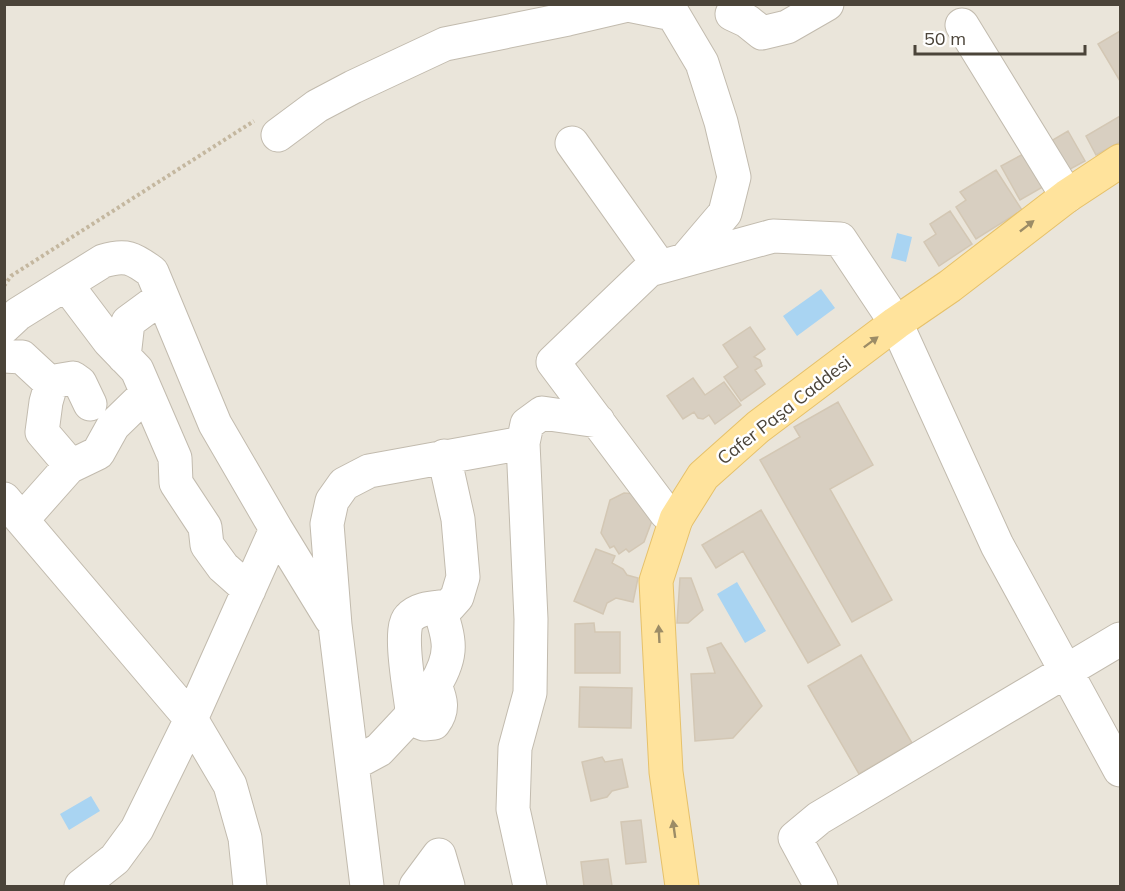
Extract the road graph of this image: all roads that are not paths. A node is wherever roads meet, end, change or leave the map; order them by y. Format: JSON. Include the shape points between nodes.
{"nodes":[{"id":1,"x":827,"y":4,"type":"edge"},
{"id":2,"x":732,"y":14,"type":"dead end"},
{"id":3,"x":962,"y":25,"type":"dead end"},
{"id":4,"x":278,"y":135,"type":"dead end"},
{"id":5,"x":572,"y":143,"type":"dead end"},
{"id":6,"x":1120,"y":161,"type":"edge"},
{"id":7,"x":1067,"y":196,"type":"junction"},
{"id":8,"x":672,"y":264,"type":"junction"},
{"id":9,"x":66,"y":284,"type":"junction"},
{"id":10,"x":162,"y":297,"type":"junction"},
{"id":11,"x":896,"y":323,"type":"junction"},
{"id":12,"x":4,"y":327,"type":"edge"},
{"id":13,"x":4,"y":357,"type":"edge"},
{"id":14,"x":124,"y":357,"type":"junction"},
{"id":15,"x":52,"y":381,"type":"junction"},
{"id":16,"x":147,"y":393,"type":"junction"},
{"id":17,"x":90,"y":404,"type":"dead end"},
{"id":18,"x":598,"y":421,"type":"junction"},
{"id":19,"x":215,"y":424,"type":"junction"},
{"id":20,"x":523,"y":443,"type":"junction"},
{"id":21,"x":444,"y":456,"type":"junction"},
{"id":22,"x":175,"y":458,"type":"junction"},
{"id":23,"x":71,"y":466,"type":"junction"},
{"id":24,"x":13,"y":509,"type":"edge"},
{"id":25,"x":676,"y":519,"type":"junction"},
{"id":26,"x":276,"y":529,"type":"junction"},
{"id":27,"x":249,"y":590,"type":"junction"},
{"id":28,"x":440,"y":607,"type":"junction"},
{"id":29,"x":335,"y":625,"type":"junction"},
{"id":30,"x":1120,"y":639,"type":"edge"},
{"id":31,"x":1066,"y":671,"type":"junction"},
{"id":32,"x":409,"y":718,"type":"junction"},
{"id":33,"x":191,"y":719,"type":"junction"},
{"id":34,"x":352,"y":764,"type":"junction"},
{"id":35,"x":1120,"y":770,"type":"edge"},
{"id":36,"x":81,"y":886,"type":"edge"},
{"id":37,"x":249,"y":886,"type":"edge"},
{"id":38,"x":367,"y":886,"type":"edge"},
{"id":39,"x":416,"y":886,"type":"edge"},
{"id":40,"x":448,"y":886,"type":"edge"},
{"id":41,"x":530,"y":886,"type":"edge"},
{"id":42,"x":682,"y":886,"type":"edge"},
{"id":43,"x":821,"y":886,"type":"edge"}],
"edges":[{"from":1,"to":2,"type":"street","via":[[787,27],[762,33]]},
{"from":3,"to":7,"type":"street"},
{"from":4,"to":8,"type":"street","via":[[317,106],[445,45],[628,5],[673,14],[702,63],[734,177],[725,213]]},
{"from":5,"to":8,"type":"street"},
{"from":6,"to":7,"type":"main road","name":"Cafer Paşa Caddesi"},
{"from":11,"to":7,"type":"main road","name":"Cafer Paşa Caddesi","one_way":true},
{"from":8,"to":11,"type":"street","via":[[773,236],[840,239]]},
{"from":8,"to":18,"type":"street","via":[[649,270],[553,362]]},
{"from":9,"to":10,"type":"street","via":[[103,261],[119,256],[136,259],[152,272]]},
{"from":9,"to":12,"type":"street"},
{"from":9,"to":14,"type":"street"},
{"from":10,"to":14,"type":"street","via":[[128,322]]},
{"from":10,"to":19,"type":"street"},
{"from":25,"to":11,"type":"main road","name":"Cafer Paşa Caddesi","one_way":true,"via":[[710,469],[758,427]]},
{"from":11,"to":31,"type":"street","via":[[997,545]]},
{"from":13,"to":15,"type":"street","via":[[22,357],[37,373]]},
{"from":14,"to":16,"type":"street","via":[[137,370]]},
{"from":15,"to":17,"type":"street","via":[[73,378],[80,383]]},
{"from":15,"to":23,"type":"street","via":[[42,432]]},
{"from":16,"to":22,"type":"street"},
{"from":16,"to":23,"type":"street","via":[[113,426],[98,453]]},
{"from":18,"to":20,"type":"street","via":[[542,413],[527,424]]},
{"from":18,"to":25,"type":"street","via":[[666,513]]},
{"from":19,"to":22,"type":"street","via":[[184,446]]},
{"from":19,"to":26,"type":"street"},
{"from":20,"to":21,"type":"street"},
{"from":20,"to":41,"type":"street","via":[[531,619],[530,693],[515,748],[513,809]]},
{"from":21,"to":28,"type":"street","via":[[458,519],[463,577],[457,597],[448,606]]},
{"from":21,"to":29,"type":"street","via":[[369,471],[344,484],[332,501],[327,524]]},
{"from":22,"to":27,"type":"street","via":[[176,483],[205,528],[207,545],[223,567]]},
{"from":23,"to":24,"type":"street","via":[[48,489]]},
{"from":24,"to":33,"type":"street"},
{"from":42,"to":25,"type":"main road","name":"Cafer Paşa Caddesi","one_way":true,"via":[[666,772],[656,580]]},
{"from":26,"to":27,"type":"street"},
{"from":26,"to":29,"type":"street"},
{"from":27,"to":33,"type":"street"},
{"from":28,"to":32,"type":"street","via":[[424,608],[408,618],[403,632],[412,710]]},
{"from":28,"to":32,"type":"street","via":[[450,647],[435,685],[442,701],[439,716],[434,723],[424,724]]},
{"from":29,"to":34,"type":"street"},
{"from":30,"to":31,"type":"street"},
{"from":31,"to":35,"type":"street"},
{"from":31,"to":43,"type":"street","via":[[819,818],[795,838]]},
{"from":32,"to":34,"type":"street","via":[[379,750]]},
{"from":33,"to":36,"type":"street","via":[[137,828],[116,859]]},
{"from":33,"to":37,"type":"street","via":[[230,784],[245,837]]},
{"from":34,"to":38,"type":"street"},
{"from":39,"to":40,"type":"street","via":[[439,855]]}]}
